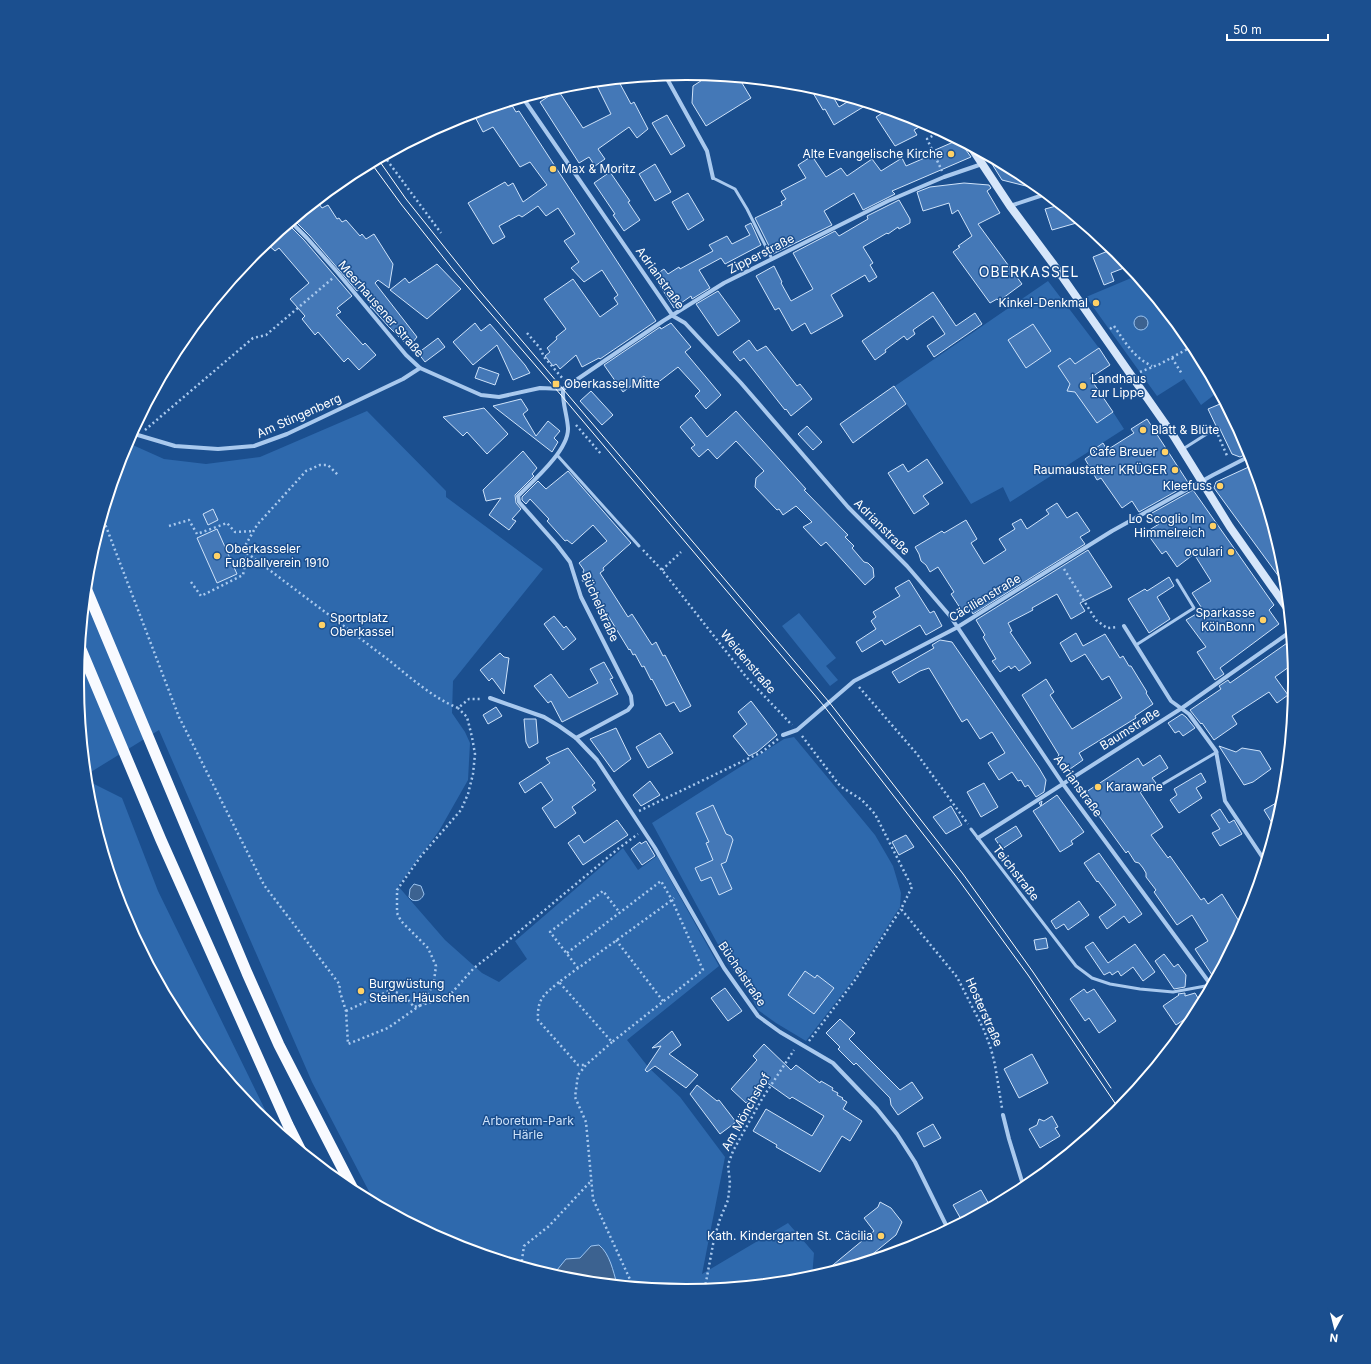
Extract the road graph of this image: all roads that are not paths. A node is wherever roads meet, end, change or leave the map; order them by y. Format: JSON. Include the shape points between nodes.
{"nodes":[{"id":1,"x":668,"y":80,"type":"edge"},
{"id":2,"x":526,"y":102,"type":"edge"},
{"id":3,"x":977,"y":156,"type":"edge"},
{"id":4,"x":982,"y":164,"type":"junction"},
{"id":5,"x":713,"y":178,"type":"joint"},
{"id":6,"x":1041,"y":196,"type":"edge"},
{"id":7,"x":1010,"y":206,"type":"junction"},
{"id":8,"x":294,"y":225,"type":"edge"},
{"id":9,"x":772,"y":259,"type":"junction"},
{"id":10,"x":673,"y":316,"type":"junction"},
{"id":11,"x":420,"y":368,"type":"junction"},
{"id":12,"x":564,"y":388,"type":"junction"},
{"id":13,"x":1213,"y":430,"type":"road end"},
{"id":14,"x":137,"y":435,"type":"edge"},
{"id":15,"x":1183,"y":449,"type":"junction"},
{"id":16,"x":557,"y":455,"type":"junction"},
{"id":17,"x":1245,"y":459,"type":"edge"},
{"id":18,"x":1201,"y":483,"type":"junction"},
{"id":19,"x":639,"y":546,"type":"road end"},
{"id":20,"x":1177,"y":580,"type":"dead end"},
{"id":21,"x":90,"y":597,"type":"edge"},
{"id":22,"x":1282,"y":600,"type":"edge"},
{"id":23,"x":1124,"y":626,"type":"road end"},
{"id":24,"x":956,"y":628,"type":"junction"},
{"id":25,"x":1285,"y":635,"type":"edge"},
{"id":26,"x":1136,"y":645,"type":"junction"},
{"id":27,"x":85,"y":658,"type":"edge"},
{"id":28,"x":490,"y":698,"type":"road end"},
{"id":29,"x":1182,"y":708,"type":"junction"},
{"id":30,"x":783,"y":735,"type":"road end"},
{"id":31,"x":576,"y":738,"type":"junction"},
{"id":32,"x":1217,"y":752,"type":"junction"},
{"id":33,"x":1063,"y":784,"type":"junction"},
{"id":34,"x":1156,"y":788,"type":"dead end"},
{"id":35,"x":971,"y":829,"type":"road end"},
{"id":36,"x":978,"y":838,"type":"junction"},
{"id":37,"x":1261,"y":857,"type":"edge"},
{"id":38,"x":1208,"y":981,"type":"edge"},
{"id":39,"x":1205,"y":986,"type":"edge"},
{"id":40,"x":1003,"y":1115,"type":"road end"},
{"id":41,"x":296,"y":1141,"type":"edge"},
{"id":42,"x":1022,"y":1182,"type":"edge"},
{"id":43,"x":351,"y":1183,"type":"edge"},
{"id":44,"x":946,"y":1225,"type":"edge"}],
"edges":[{"from":1,"to":5,"type":"street","via":[[707,152]]},
{"from":2,"to":10,"type":"street","name":"Adrianstraße"},
{"from":3,"to":4,"type":"main road"},
{"from":4,"to":7,"type":"main road"},
{"from":4,"to":9,"type":"street","name":"Zipperstraße","via":[[888,201]]},
{"from":5,"to":9,"type":"lane","via":[[735,189],[748,208]]},
{"from":6,"to":7,"type":"street"},
{"from":7,"to":15,"type":"main road"},
{"from":8,"to":11,"type":"street","name":"Meerhausener Straße"},
{"from":9,"to":10,"type":"street","name":"Zipperstraße","via":[[724,283]]},
{"from":10,"to":12,"type":"street","name":"Zipperstraße"},
{"from":10,"to":24,"type":"street","name":"Adrianstraße","via":[[685,323],[741,383],[848,507],[907,566],[950,616]]},
{"from":11,"to":12,"type":"street","name":"Meerhausener Straße","via":[[481,395],[500,397],[540,388]]},
{"from":11,"to":14,"type":"street","name":"Am Stingenberg","via":[[403,379],[287,434],[254,446],[218,450],[175,446]]},
{"from":12,"to":16,"type":"street","name":"Büchelstraße","via":[[568,430]]},
{"from":13,"to":15,"type":"lane"},
{"from":15,"to":18,"type":"main road"},
{"from":16,"to":19,"type":"lane"},
{"from":16,"to":31,"type":"street","name":"Büchelstraße","via":[[518,496],[519,502],[570,562],[582,597],[631,696],[632,705],[628,710]]},
{"from":17,"to":18,"type":"street","name":"Cäcilienstraße"},
{"from":18,"to":22,"type":"main road"},
{"from":18,"to":24,"type":"street","name":"Cäcilienstraße","via":[[1112,532]]},
{"from":20,"to":26,"type":"lane","via":[[1194,608]]},
{"from":21,"to":43,"type":"highway","via":[[247,974],[279,1045]]},
{"from":23,"to":26,"type":"street"},
{"from":24,"to":30,"type":"street","name":"Cäcilienstraße","via":[[854,681],[797,730]]},
{"from":24,"to":33,"type":"street","name":"Adrianstraße"},
{"from":25,"to":29,"type":"street","name":"Baumstraße"},
{"from":26,"to":29,"type":"street","via":[[1171,701]]},
{"from":27,"to":41,"type":"highway","via":[[161,840]]},
{"from":28,"to":31,"type":"street","name":"Büchelstraße","via":[[544,717]]},
{"from":29,"to":32,"type":"street"},
{"from":29,"to":33,"type":"street","name":"Baumstraße"},
{"from":31,"to":44,"type":"street","name":"Büchelstraße","via":[[597,760],[656,848],[724,968],[758,1016],[833,1063],[877,1110],[915,1162]]},
{"from":32,"to":34,"type":"lane"},
{"from":32,"to":37,"type":"street","via":[[1224,801]]},
{"from":33,"to":36,"type":"street","name":"Baumstraße"},
{"from":33,"to":38,"type":"street","name":"Adrianstraße"},
{"from":35,"to":36,"type":"lane","name":"Teichstraße"},
{"from":36,"to":39,"type":"lane","name":"Teichstraße","via":[[1076,966],[1092,978],[1110,984],[1173,992]]},
{"from":40,"to":42,"type":"street"}]}
